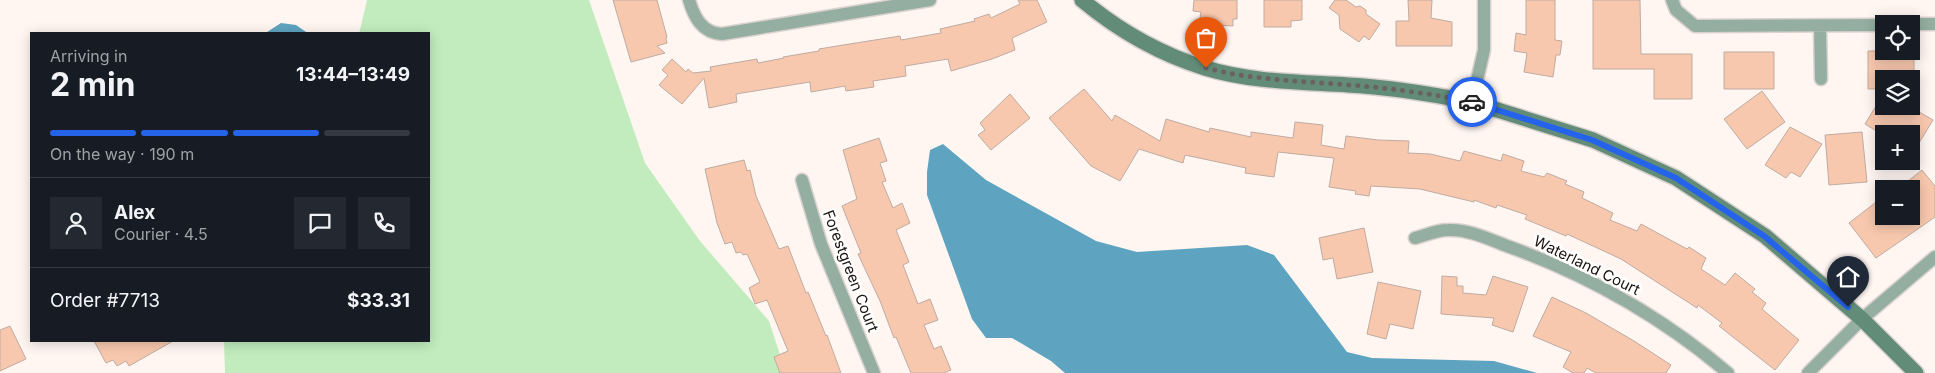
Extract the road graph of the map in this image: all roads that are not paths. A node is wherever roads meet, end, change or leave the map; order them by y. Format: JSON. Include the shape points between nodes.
{"nodes":[{"id":1,"x":688,"y":0,"type":"edge"},
{"id":2,"x":930,"y":0,"type":"edge"},
{"id":3,"x":1082,"y":0,"type":"edge"},
{"id":4,"x":1484,"y":0,"type":"edge"},
{"id":5,"x":1672,"y":0,"type":"edge"},
{"id":6,"x":1920,"y":24,"type":"edge"},
{"id":7,"x":1935,"y":24,"type":"edge"},
{"id":8,"x":1875,"y":25,"type":"edge"},
{"id":9,"x":1820,"y":26,"type":"junction"},
{"id":10,"x":1821,"y":79,"type":"dead end"},
{"id":11,"x":1472,"y":102,"type":"junction"},
{"id":12,"x":802,"y":180,"type":"dead end"},
{"id":13,"x":1415,"y":238,"type":"dead end"},
{"id":14,"x":1935,"y":257,"type":"edge"},
{"id":15,"x":1862,"y":319,"type":"junction"},
{"id":16,"x":874,"y":373,"type":"edge"},
{"id":17,"x":1728,"y":373,"type":"edge"},
{"id":18,"x":1808,"y":373,"type":"edge"},
{"id":19,"x":1916,"y":373,"type":"edge"}],
"edges":[{"from":1,"to":2,"type":"street","via":[[694,15],[715,34]]},
{"from":3,"to":11,"type":"street","via":[[1144,43],[1206,68],[1271,80],[1368,87]]},
{"from":4,"to":11,"type":"street","via":[[1484,50]]},
{"from":5,"to":9,"type":"street","via":[[1676,10],[1695,26]]},
{"from":6,"to":7,"type":"street"},
{"from":8,"to":9,"type":"street"},
{"from":9,"to":10,"type":"street"},
{"from":11,"to":15,"type":"street","via":[[1592,140],[1676,178],[1764,236]]},
{"from":12,"to":16,"type":"street","name":"Forestgreen Court","via":[[821,244]]},
{"from":13,"to":17,"type":"street","name":"Waterland Court","via":[[1440,230],[1457,230],[1545,260],[1642,310]]},
{"from":14,"to":15,"type":"street"},
{"from":15,"to":18,"type":"street"},
{"from":15,"to":19,"type":"street"}]}
